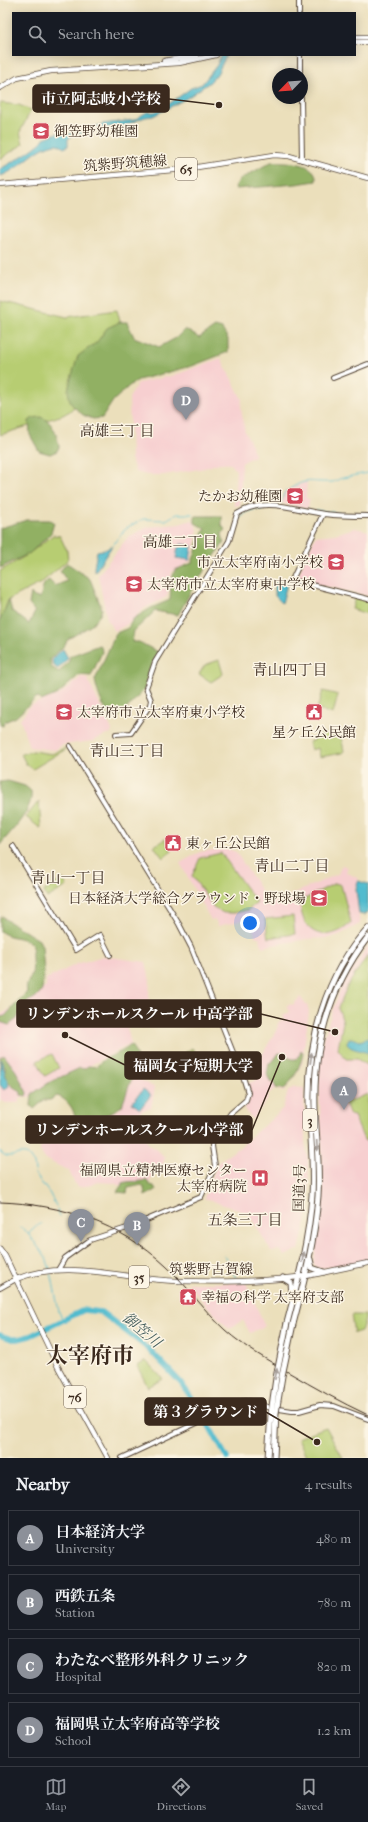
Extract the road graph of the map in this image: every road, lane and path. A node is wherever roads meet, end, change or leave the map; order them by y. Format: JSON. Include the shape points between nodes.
{"nodes":[{"id":1,"x":299,"y":0,"type":"edge"},
{"id":2,"x":299,"y":12,"type":"edge"},
{"id":3,"x":356,"y":37,"type":"edge"},
{"id":4,"x":368,"y":37,"type":"edge"},
{"id":5,"x":356,"y":42,"type":"edge"},
{"id":6,"x":368,"y":42,"type":"edge"},
{"id":7,"x":191,"y":56,"type":"edge"},
{"id":8,"x":212,"y":56,"type":"edge"},
{"id":9,"x":300,"y":56,"type":"edge"},
{"id":10,"x":147,"y":64,"type":"junction"},
{"id":11,"x":300,"y":68,"type":"edge"},
{"id":12,"x":0,"y":88,"type":"edge"},
{"id":13,"x":301,"y":104,"type":"edge"},
{"id":14,"x":302,"y":160,"type":"junction"},
{"id":15,"x":368,"y":178,"type":"edge"},
{"id":16,"x":0,"y":185,"type":"edge"},
{"id":17,"x":368,"y":364,"type":"edge"},
{"id":18,"x":333,"y":378,"type":"dead end"},
{"id":19,"x":323,"y":514,"type":"junction"},
{"id":20,"x":368,"y":516,"type":"edge"},
{"id":21,"x":368,"y":599,"type":"edge"},
{"id":22,"x":116,"y":734,"type":"dead end"},
{"id":23,"x":70,"y":746,"type":"dead end"},
{"id":24,"x":12,"y":846,"type":"dead end"},
{"id":25,"x":368,"y":928,"type":"edge"},
{"id":26,"x":368,"y":937,"type":"edge"},
{"id":27,"x":110,"y":955,"type":"dead end"},
{"id":28,"x":0,"y":1249,"type":"edge"},
{"id":29,"x":310,"y":1254,"type":"junction"},
{"id":30,"x":368,"y":1263,"type":"edge"},
{"id":31,"x":58,"y":1270,"type":"junction"},
{"id":32,"x":324,"y":1272,"type":"junction"},
{"id":33,"x":299,"y":1276,"type":"junction"},
{"id":34,"x":305,"y":1276,"type":"junction"},
{"id":35,"x":283,"y":1278,"type":"junction"},
{"id":36,"x":16,"y":1279,"type":"junction"},
{"id":37,"x":0,"y":1288,"type":"edge"},
{"id":38,"x":292,"y":1303,"type":"junction"},
{"id":39,"x":290,"y":1323,"type":"junction"},
{"id":40,"x":274,"y":1413,"type":"junction"},
{"id":41,"x":368,"y":1419,"type":"edge"},
{"id":42,"x":108,"y":1458,"type":"edge"},
{"id":43,"x":122,"y":1458,"type":"edge"},
{"id":44,"x":268,"y":1458,"type":"edge"},
{"id":45,"x":274,"y":1458,"type":"edge"}],
"edges":[{"from":1,"to":2,"type":"street"},
{"from":3,"to":4,"type":"main road"},
{"from":5,"to":6,"type":"main road"},
{"from":7,"to":10,"type":"main road"},
{"from":8,"to":10,"type":"main road","via":[[179,63]]},
{"from":9,"to":11,"type":"street"},
{"from":10,"to":12,"type":"main road","via":[[51,71],[17,78]]},
{"from":13,"to":14,"type":"street"},
{"from":14,"to":15,"type":"main road","name":"筑紫野筑穂線","number":"65"},
{"from":14,"to":16,"type":"main road","name":"筑紫野筑穂線","number":"65","via":[[289,156],[265,155],[178,170]]},
{"from":17,"to":18,"type":"street"},
{"from":19,"to":20,"type":"street"},
{"from":19,"to":21,"type":"street","via":[[292,580]]},
{"from":19,"to":22,"type":"street","via":[[280,505],[253,507],[236,514],[229,541],[155,662],[146,688],[151,700],[150,707],[131,733]]},
{"from":23,"to":31,"type":"street","via":[[191,947],[248,1094],[245,1102],[231,1112],[214,1135],[212,1146],[215,1166],[201,1197],[90,1240],[65,1258]]},
{"from":24,"to":27,"type":"street","via":[[76,950],[100,935]]},
{"from":33,"to":25,"type":"highway","name":"国道3号","number":"3","one_way":true,"via":[[310,1221],[312,1194],[309,1091],[316,1032],[335,978]]},
{"from":26,"to":29,"type":"highway","name":"国道3号","number":"3","one_way":true,"via":[[335,990],[318,1051],[314,1091],[318,1195]]},
{"from":28,"to":36,"type":"main road"},
{"from":29,"to":32,"type":"highway","via":[[312,1268]]},
{"from":29,"to":34,"type":"highway","name":"国道3号","number":"3"},
{"from":30,"to":32,"type":"main road","name":"筑紫野古賀線","number":"35"},
{"from":31,"to":35,"type":"main road","name":"筑紫野古賀線","number":"35","via":[[178,1281]]},
{"from":31,"to":36,"type":"main road","name":"筑紫野古賀線","number":"35"},
{"from":32,"to":34,"type":"main road","name":"筑紫野古賀線","number":"35"},
{"from":33,"to":34,"type":"main road","name":"筑紫野古賀線","number":"35"},
{"from":33,"to":35,"type":"main road","name":"筑紫野古賀線","number":"35"},
{"from":33,"to":38,"type":"highway","name":"国道3号","number":"3"},
{"from":34,"to":39,"type":"highway","name":"国道3号","number":"3"},
{"from":35,"to":38,"type":"highway","via":[[292,1284]]},
{"from":36,"to":37,"type":"street"},
{"from":36,"to":42,"type":"main road","number":"76","via":[[58,1367]]},
{"from":38,"to":39,"type":"highway","name":"国道3号","number":"3"},
{"from":39,"to":40,"type":"highway","name":"国道3号","number":"3","bridge":true,"via":[[276,1378]]},
{"from":40,"to":44,"type":"highway","name":"国道3号","number":"3"},
{"from":40,"to":45,"type":"highway","name":"国道3号","number":"3"},
{"from":41,"to":43,"type":"street","via":[[334,1406],[320,1405],[292,1411],[242,1400]]}]}
